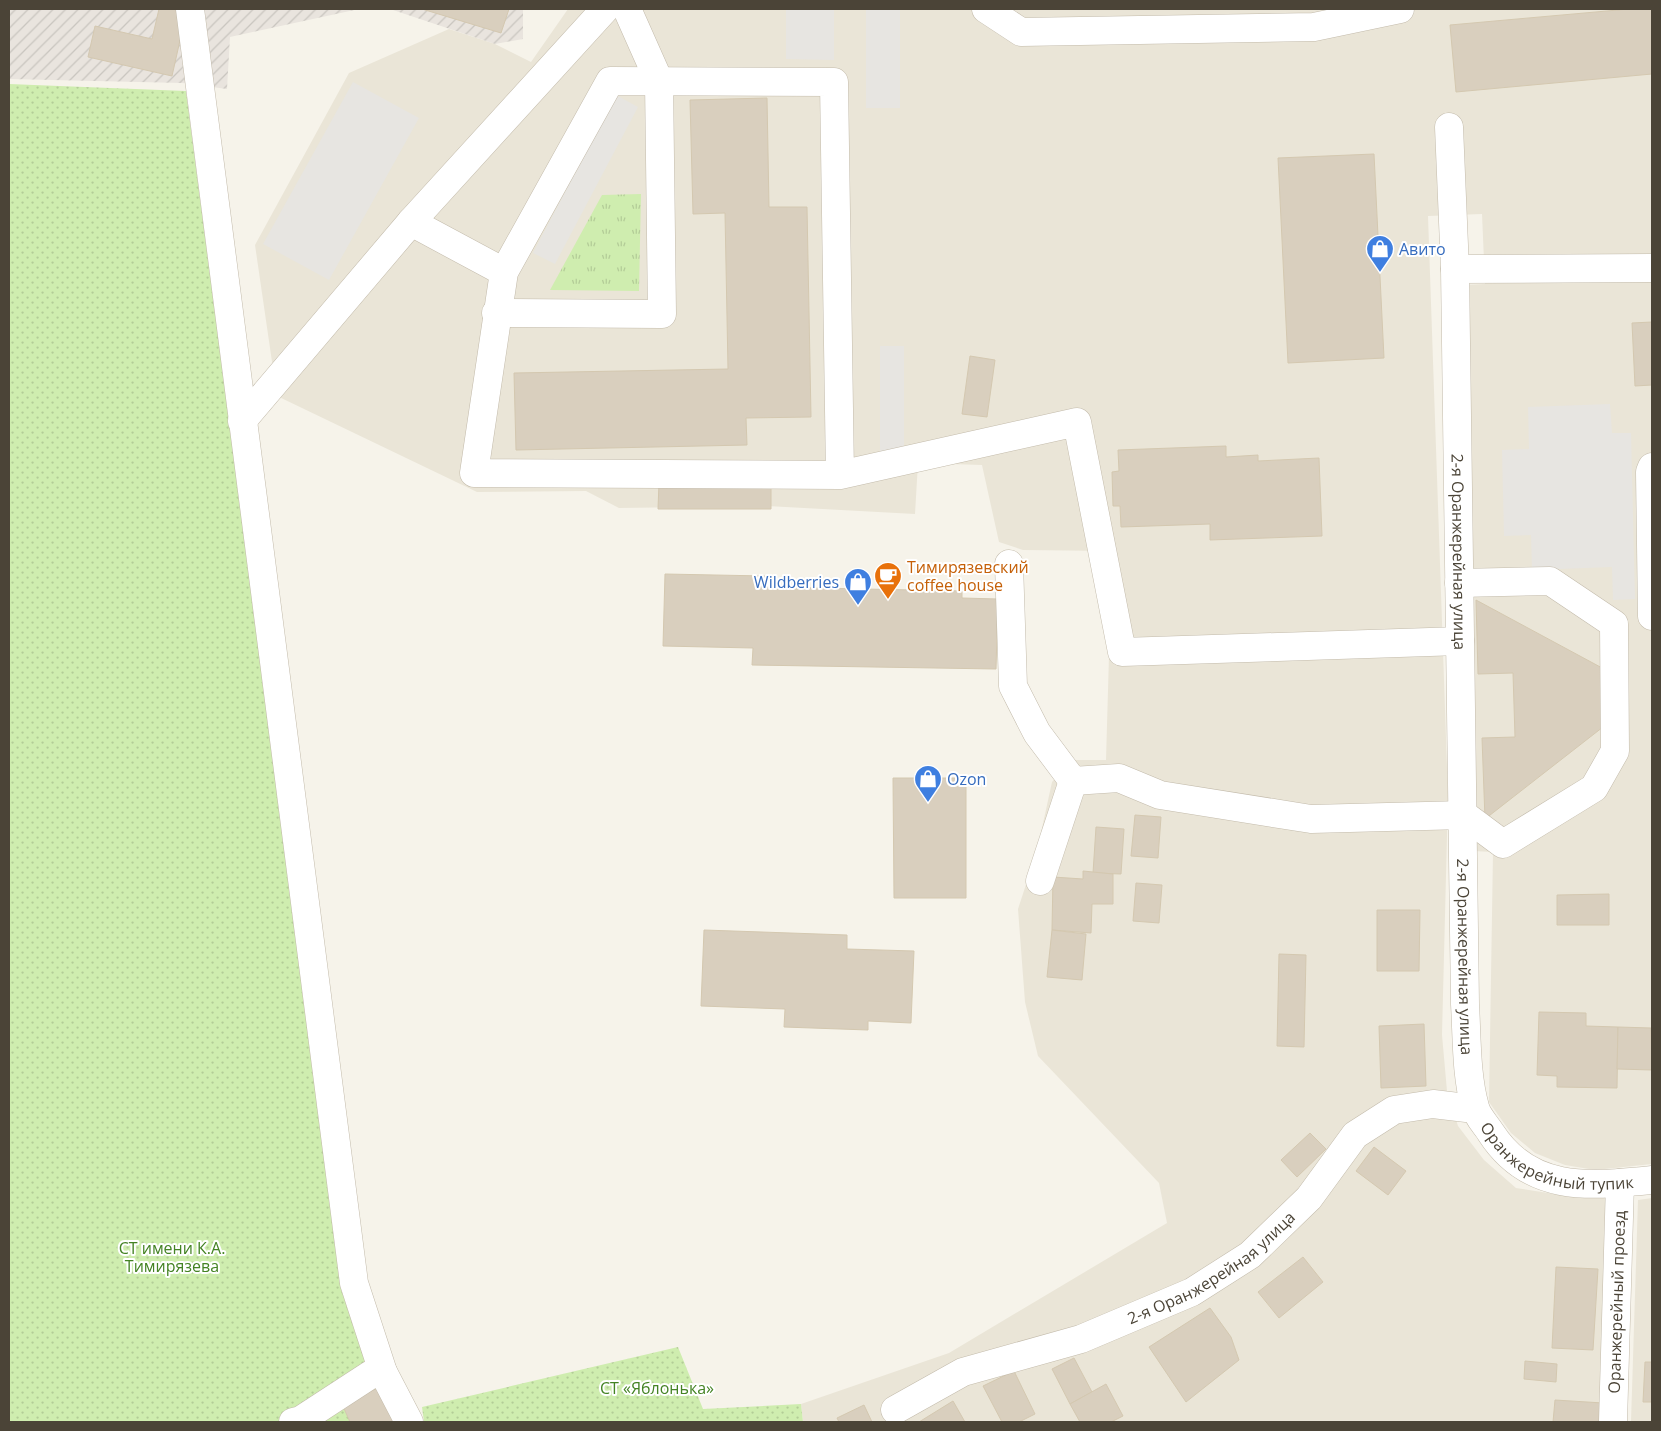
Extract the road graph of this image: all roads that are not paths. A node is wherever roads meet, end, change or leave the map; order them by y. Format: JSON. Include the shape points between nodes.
{"nodes":[{"id":1,"x":190,"y":9,"type":"edge"},
{"id":2,"x":605,"y":9,"type":"edge"},
{"id":3,"x":627,"y":9,"type":"edge"},
{"id":4,"x":986,"y":9,"type":"edge"},
{"id":5,"x":1400,"y":9,"type":"edge"},
{"id":6,"x":659,"y":81,"type":"junction"},
{"id":7,"x":1449,"y":127,"type":"dead end"},
{"id":8,"x":412,"y":222,"type":"junction"},
{"id":9,"x":1652,"y":268,"type":"edge"},
{"id":10,"x":1455,"y":269,"type":"junction"},
{"id":11,"x":504,"y":272,"type":"junction"},
{"id":12,"x":496,"y":313,"type":"junction"},
{"id":13,"x":242,"y":421,"type":"junction"},
{"id":14,"x":1652,"y":467,"type":"edge"},
{"id":15,"x":840,"y":475,"type":"junction"},
{"id":16,"x":1009,"y":564,"type":"dead end"},
{"id":17,"x":1459,"y":583,"type":"junction"},
{"id":18,"x":1652,"y":616,"type":"edge"},
{"id":19,"x":1460,"y":641,"type":"junction"},
{"id":20,"x":1073,"y":781,"type":"junction"},
{"id":21,"x":1464,"y":815,"type":"junction"},
{"id":22,"x":1040,"y":881,"type":"dead end"},
{"id":23,"x":1475,"y":1108,"type":"junction"},
{"id":24,"x":1652,"y":1180,"type":"edge"},
{"id":25,"x":1620,"y":1183,"type":"junction"},
{"id":26,"x":383,"y":1372,"type":"junction"},
{"id":27,"x":895,"y":1410,"type":"dead end"},
{"id":28,"x":293,"y":1422,"type":"edge"},
{"id":29,"x":409,"y":1422,"type":"edge"},
{"id":30,"x":1614,"y":1422,"type":"edge"}],
"edges":[{"from":1,"to":13,"type":"street"},
{"from":2,"to":8,"type":"street"},
{"from":3,"to":6,"type":"street"},
{"from":4,"to":5,"type":"street","via":[[1021,32],[1314,27]]},
{"from":6,"to":11,"type":"street","via":[[610,81]]},
{"from":6,"to":12,"type":"street","via":[[662,314]]},
{"from":6,"to":15,"type":"street","via":[[834,82]]},
{"from":7,"to":10,"type":"street","name":"2-я Оранжерейная улица"},
{"from":8,"to":11,"type":"street"},
{"from":8,"to":13,"type":"street"},
{"from":9,"to":10,"type":"street"},
{"from":10,"to":17,"type":"street","name":"2-я Оранжерейная улица"},
{"from":11,"to":12,"type":"street"},
{"from":12,"to":15,"type":"street","via":[[474,473]]},
{"from":13,"to":26,"type":"street","via":[[354,1283]]},
{"from":14,"to":18,"type":"street"},
{"from":15,"to":19,"type":"street","via":[[1077,422],[1122,652]]},
{"from":16,"to":20,"type":"street","via":[[1014,686],[1037,733]]},
{"from":17,"to":19,"type":"street","name":"2-я Оранжерейная улица"},
{"from":17,"to":21,"type":"street","via":[[1550,581],[1614,624],[1615,751],[1594,788],[1503,844]]},
{"from":19,"to":21,"type":"street","name":"2-я Оранжерейная улица"},
{"from":20,"to":21,"type":"street","via":[[1119,778],[1160,795],[1311,819]]},
{"from":20,"to":22,"type":"street"},
{"from":21,"to":23,"type":"street","name":"2-я Оранжерейная улица","via":[[1465,1004]]},
{"from":23,"to":25,"type":"street","name":"Оранжерейный тупик","via":[[1503,1150],[1526,1170],[1564,1181]]},
{"from":23,"to":27,"type":"street","name":"2-я Оранжерейная улица","via":[[1433,1104],[1394,1110],[1355,1135],[1309,1198],[1250,1255],[1192,1292],[1081,1339],[963,1372]]},
{"from":24,"to":25,"type":"street","name":"Оранжерейный тупик"},
{"from":25,"to":30,"type":"street","name":"Оранжерейный проезд"},
{"from":26,"to":28,"type":"street","via":[[370,1375]]},
{"from":26,"to":29,"type":"street"}]}
